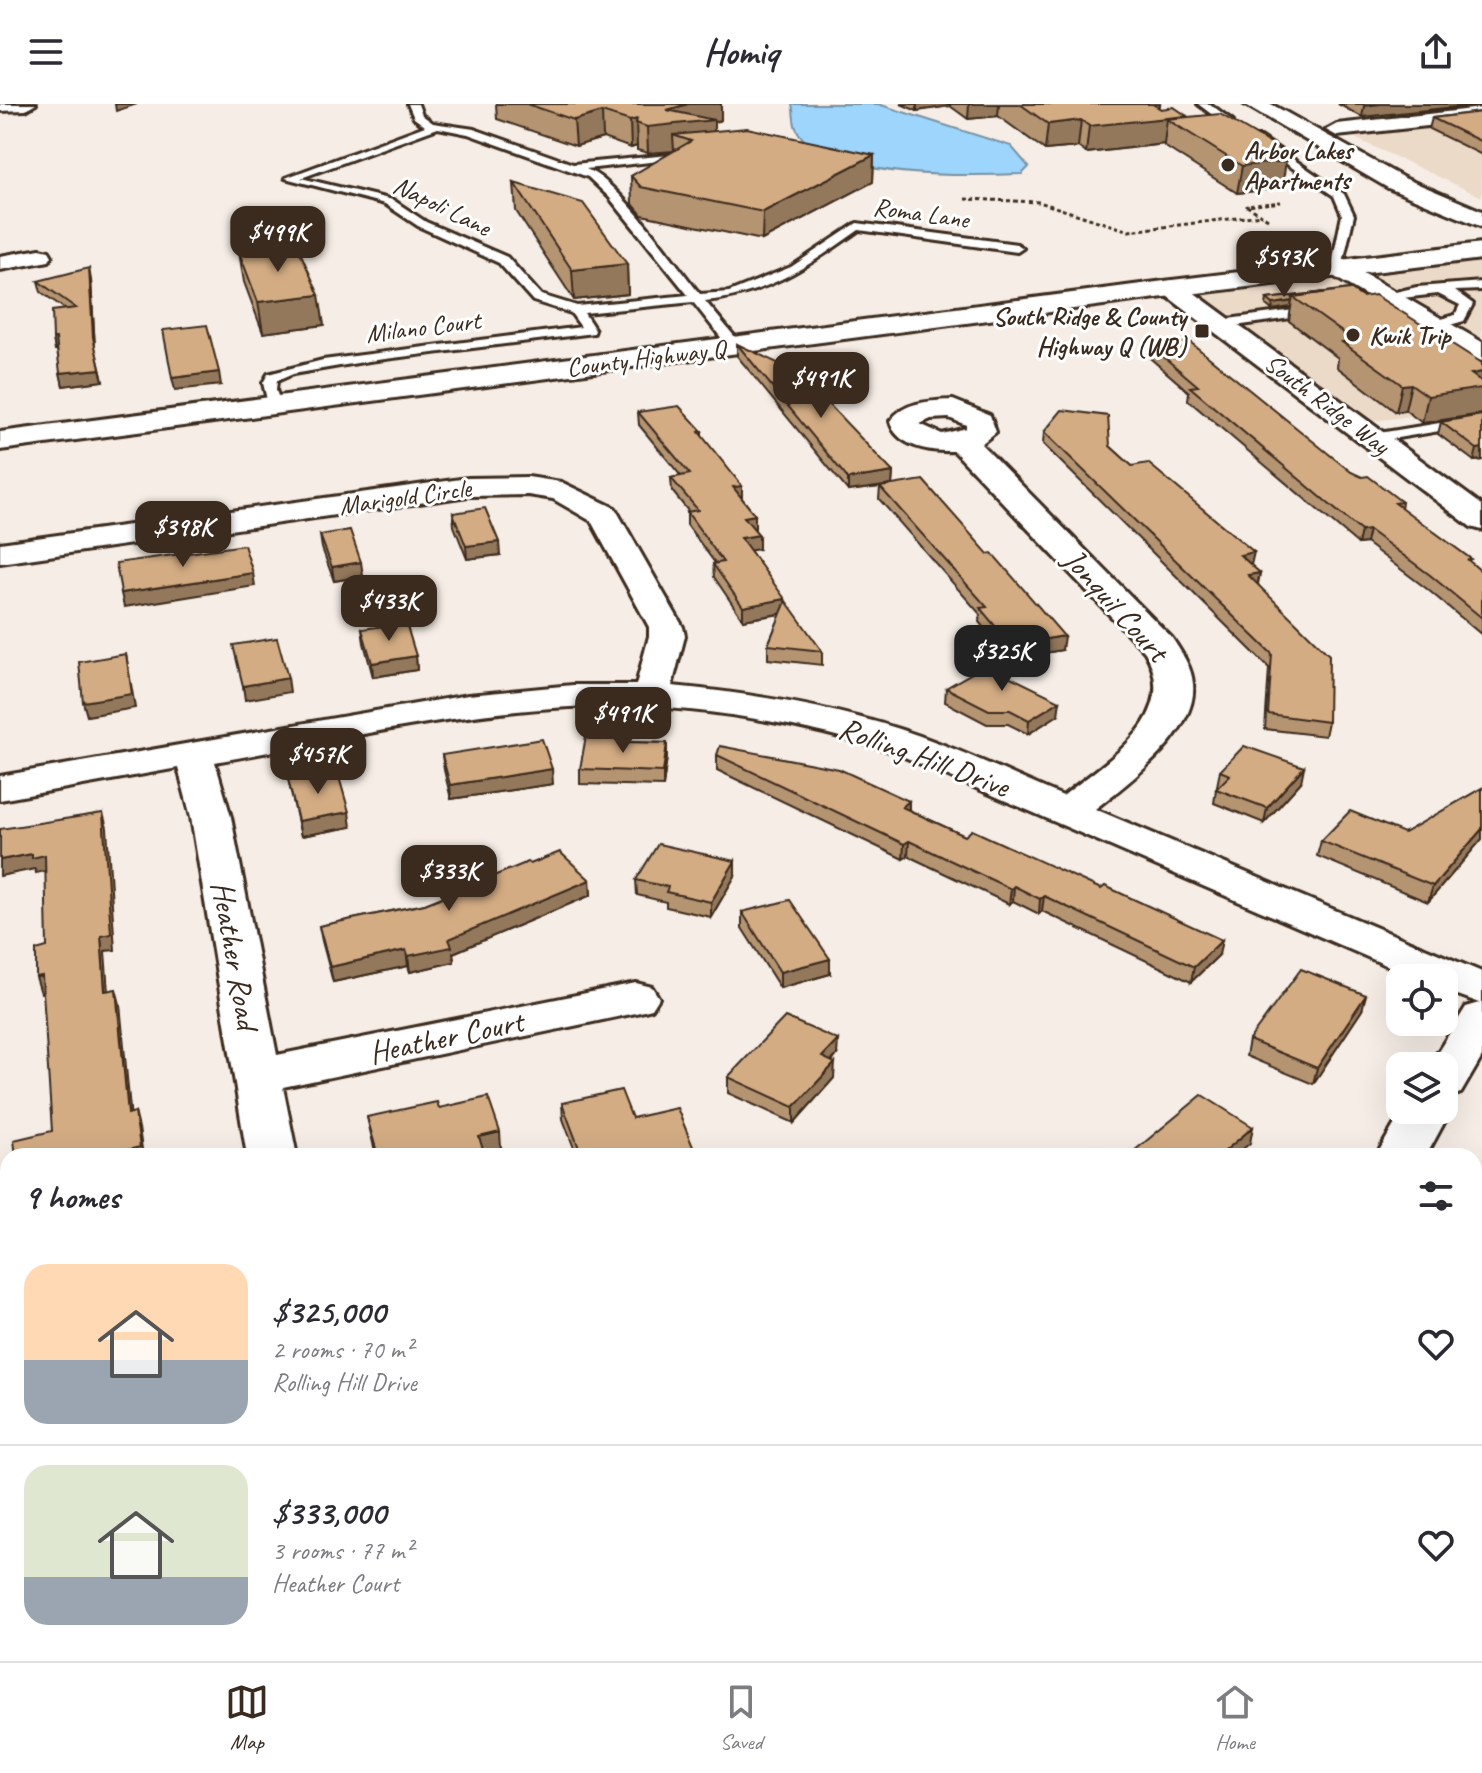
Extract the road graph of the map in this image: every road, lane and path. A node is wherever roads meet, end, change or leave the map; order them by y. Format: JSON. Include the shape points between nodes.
{"nodes":[{"id":1,"x":26,"y":104,"type":"edge"},
{"id":2,"x":413,"y":104,"type":"edge"},
{"id":3,"x":1203,"y":104,"type":"edge"},
{"id":4,"x":1255,"y":104,"type":"edge"},
{"id":5,"x":1289,"y":104,"type":"edge"},
{"id":6,"x":1399,"y":104,"type":"edge"},
{"id":7,"x":0,"y":105,"type":"edge"},
{"id":8,"x":1482,"y":114,"type":"edge"},
{"id":9,"x":1429,"y":119,"type":"junction"},
{"id":10,"x":1228,"y":121,"type":"junction"},
{"id":11,"x":1200,"y":124,"type":"edge"},
{"id":12,"x":426,"y":128,"type":"junction"},
{"id":13,"x":1337,"y":130,"type":"junction"},
{"id":14,"x":707,"y":152,"type":"edge"},
{"id":15,"x":571,"y":168,"type":"junction"},
{"id":16,"x":965,"y":199,"type":"dead end"},
{"id":17,"x":1281,"y":202,"type":"edge"},
{"id":18,"x":1482,"y":203,"type":"edge"},
{"id":19,"x":1262,"y":215,"type":"junction"},
{"id":20,"x":1268,"y":219,"type":"dead end"},
{"id":21,"x":1482,"y":220,"type":"edge"},
{"id":22,"x":1017,"y":248,"type":"dead end"},
{"id":23,"x":1482,"y":251,"type":"edge"},
{"id":24,"x":40,"y":256,"type":"dead end"},
{"id":25,"x":0,"y":263,"type":"edge"},
{"id":26,"x":1337,"y":268,"type":"junction"},
{"id":27,"x":1482,"y":286,"type":"edge"},
{"id":28,"x":1172,"y":288,"type":"junction"},
{"id":29,"x":1439,"y":288,"type":"junction"},
{"id":30,"x":694,"y":298,"type":"junction"},
{"id":31,"x":1383,"y":300,"type":"junction"},
{"id":32,"x":1327,"y":309,"type":"edge"},
{"id":33,"x":576,"y":310,"type":"junction"},
{"id":34,"x":1221,"y":324,"type":"junction"},
{"id":35,"x":1432,"y":326,"type":"junction"},
{"id":36,"x":735,"y":346,"type":"junction"},
{"id":37,"x":1482,"y":353,"type":"edge"},
{"id":38,"x":274,"y":405,"type":"junction"},
{"id":39,"x":1482,"y":420,"type":"edge"},
{"id":40,"x":1373,"y":438,"type":"junction"},
{"id":41,"x":0,"y":441,"type":"edge"},
{"id":42,"x":961,"y":441,"type":"dead end"},
{"id":43,"x":1482,"y":520,"type":"edge"},
{"id":44,"x":0,"y":553,"type":"edge"},
{"id":45,"x":651,"y":698,"type":"junction"},
{"id":46,"x":194,"y":754,"type":"junction"},
{"id":47,"x":0,"y":788,"type":"edge"},
{"id":48,"x":1067,"y":812,"type":"junction"},
{"id":49,"x":1482,"y":989,"type":"edge"},
{"id":50,"x":636,"y":998,"type":"dead end"},
{"id":51,"x":1482,"y":1018,"type":"edge"},
{"id":52,"x":1458,"y":1058,"type":"edge"},
{"id":53,"x":256,"y":1076,"type":"junction"},
{"id":54,"x":1419,"y":1124,"type":"edge"},
{"id":55,"x":270,"y":1148,"type":"edge"},
{"id":56,"x":1406,"y":1148,"type":"edge"}],
"edges":[{"from":1,"to":7,"type":"street"},
{"from":2,"to":12,"type":"lane"},
{"from":3,"to":10,"type":"lane"},
{"from":4,"to":21,"type":"main road","via":[[1396,183]]},
{"from":5,"to":13,"type":"main road"},
{"from":6,"to":9,"type":"street"},
{"from":8,"to":9,"type":"street"},
{"from":9,"to":13,"type":"street"},
{"from":10,"to":11,"type":"lane"},
{"from":10,"to":26,"type":"lane","via":[[1339,194],[1348,215]]},
{"from":12,"to":15,"type":"lane","via":[[470,131]]},
{"from":12,"to":33,"type":"lane","name":"Napoli Lane","via":[[290,178],[389,202],[422,224],[503,260],[537,298]]},
{"from":13,"to":18,"type":"main road"},
{"from":14,"to":15,"type":"lane"},
{"from":15,"to":30,"type":"lane","via":[[592,175],[607,188]]},
{"from":16,"to":19,"type":"path","via":[[1039,202],[1129,231]]},
{"from":17,"to":19,"type":"path","via":[[1247,206]]},
{"from":19,"to":20,"type":"path"},
{"from":22,"to":30,"type":"lane","name":"Roma Lane","via":[[857,226],[795,270],[731,295]]},
{"from":23,"to":26,"type":"main road","name":"County Highway Q"},
{"from":24,"to":25,"type":"street"},
{"from":26,"to":28,"type":"main road","name":"County Highway Q"},
{"from":26,"to":31,"type":"street"},
{"from":27,"to":29,"type":"lane"},
{"from":28,"to":34,"type":"street","name":"South Ridge Way"},
{"from":28,"to":36,"type":"main road","name":"County Highway Q"},
{"from":29,"to":31,"type":"lane"},
{"from":29,"to":35,"type":"lane","via":[[1467,304],[1460,318]]},
{"from":30,"to":33,"type":"lane","name":"Napoli Lane"},
{"from":30,"to":36,"type":"lane"},
{"from":31,"to":35,"type":"street"},
{"from":32,"to":34,"type":"lane"},
{"from":33,"to":38,"type":"lane","name":"Milano Court","via":[[589,330],[279,373],[268,386]]},
{"from":34,"to":40,"type":"street","name":"South Ridge Way"},
{"from":35,"to":37,"type":"street"},
{"from":36,"to":38,"type":"main road","name":"County Highway Q"},
{"from":38,"to":41,"type":"main road","name":"County Highway Q"},
{"from":39,"to":40,"type":"lane"},
{"from":40,"to":43,"type":"street","name":"South Ridge Way"},
{"from":42,"to":48,"type":"street","name":"Jonquil Court","via":[[1159,646],[1172,667],[1175,692],[1155,737]]},
{"from":44,"to":45,"type":"street","name":"Marigold Circle","via":[[468,487],[561,491],[604,515],[666,627]]},
{"from":45,"to":46,"type":"street","name":"Rolling Hill Drive","via":[[526,699]]},
{"from":45,"to":48,"type":"street","name":"Rolling Hill Drive","via":[[734,704],[855,727]]},
{"from":46,"to":47,"type":"street","name":"Rolling Hill Drive"},
{"from":46,"to":53,"type":"street","name":"Heather Road","via":[[211,817]]},
{"from":48,"to":49,"type":"street","name":"Rolling Hill Drive"},
{"from":50,"to":53,"type":"street","name":"Heather Court"},
{"from":51,"to":52,"type":"street"},
{"from":53,"to":55,"type":"street","name":"Heather Road"},
{"from":54,"to":56,"type":"street"}]}
